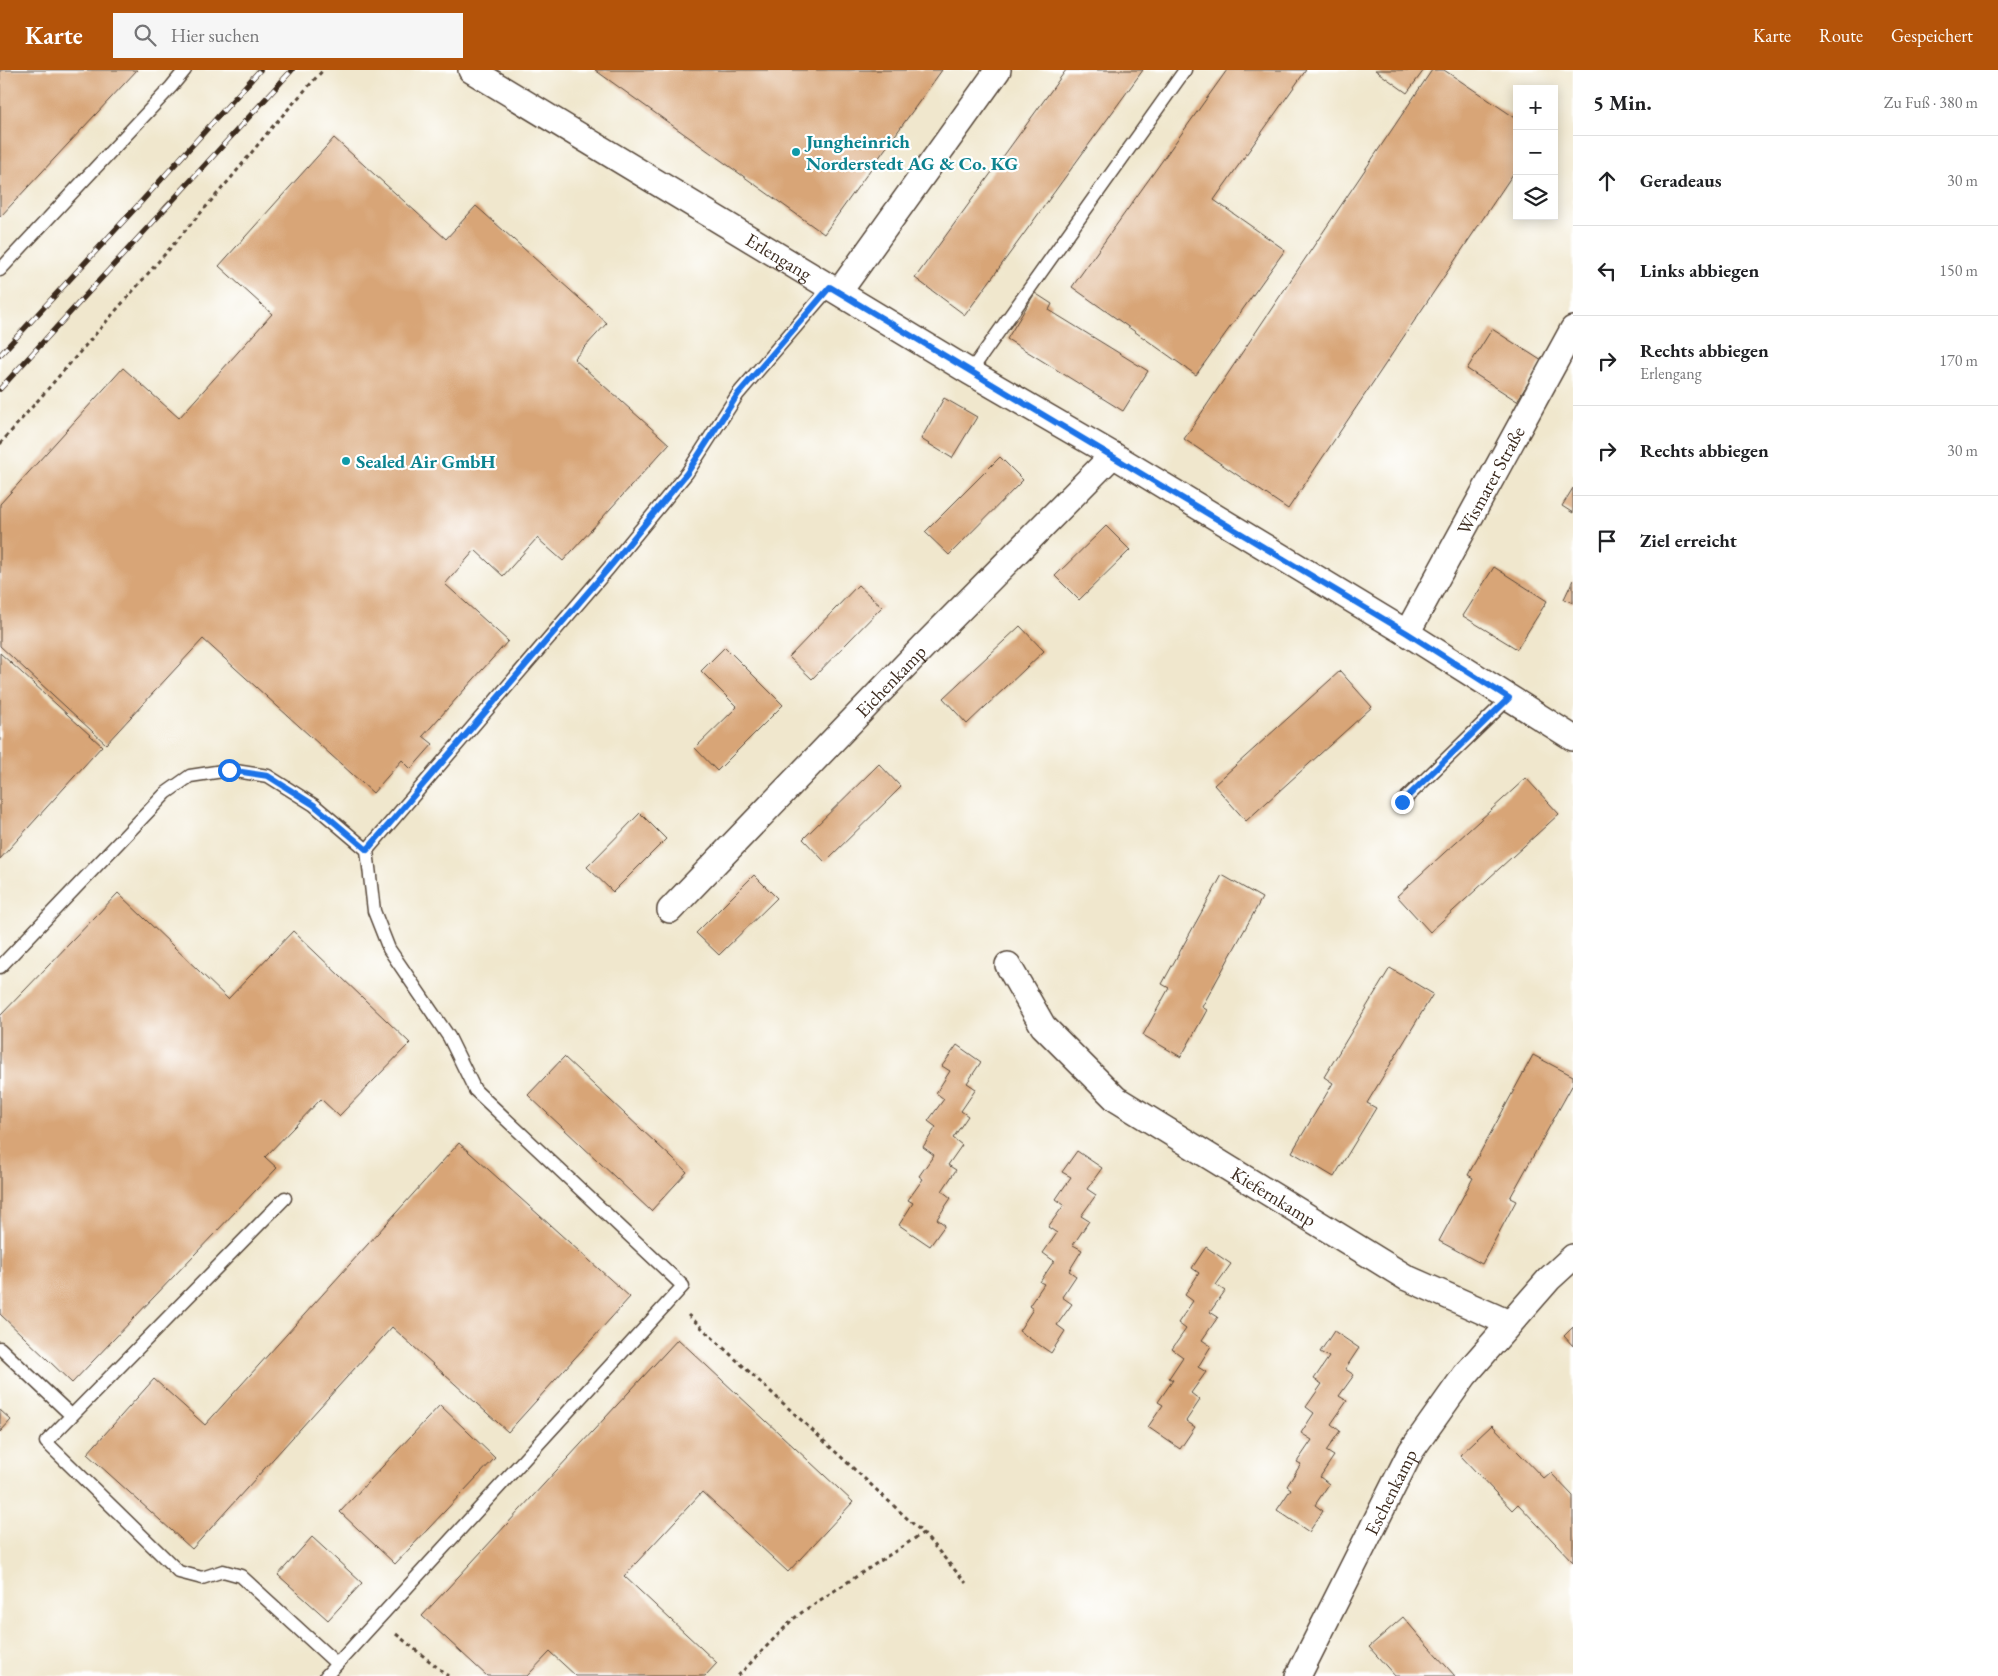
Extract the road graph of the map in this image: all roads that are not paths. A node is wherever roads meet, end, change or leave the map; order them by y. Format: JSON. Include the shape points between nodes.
{"nodes":[{"id":1,"x":185,"y":70,"type":"edge"},
{"id":2,"x":471,"y":70,"type":"edge"},
{"id":3,"x":998,"y":70,"type":"edge"},
{"id":4,"x":1185,"y":70,"type":"edge"},
{"id":5,"x":0,"y":270,"type":"edge"},
{"id":6,"x":835,"y":290,"type":"junction"},
{"id":7,"x":1573,"y":329,"type":"edge"},
{"id":8,"x":970,"y":372,"type":"junction"},
{"id":9,"x":1113,"y":456,"type":"junction"},
{"id":10,"x":1407,"y":633,"type":"junction"},
{"id":11,"x":1509,"y":698,"type":"junction"},
{"id":12,"x":1573,"y":738,"type":"edge"},
{"id":13,"x":1402,"y":802,"type":"dead end"},
{"id":14,"x":367,"y":850,"type":"junction"},
{"id":15,"x":670,"y":910,"type":"dead end"},
{"id":16,"x":1008,"y":964,"type":"dead end"},
{"id":17,"x":0,"y":967,"type":"edge"},
{"id":18,"x":285,"y":1198,"type":"dead end"},
{"id":19,"x":1573,"y":1257,"type":"edge"},
{"id":20,"x":1509,"y":1323,"type":"junction"},
{"id":21,"x":0,"y":1348,"type":"edge"},
{"id":22,"x":71,"y":1415,"type":"junction"},
{"id":23,"x":337,"y":1664,"type":"junction"},
{"id":24,"x":326,"y":1676,"type":"edge"},
{"id":25,"x":1298,"y":1676,"type":"edge"}],
"edges":[{"from":1,"to":5,"type":"lane"},
{"from":2,"to":6,"type":"street","name":"Erlengang"},
{"from":3,"to":6,"type":"street"},
{"from":4,"to":8,"type":"lane"},
{"from":6,"to":8,"type":"street","name":"Erlengang"},
{"from":6,"to":14,"type":"lane","via":[[738,394],[687,473]]},
{"from":7,"to":10,"type":"street","name":"Wismarer Straße"},
{"from":8,"to":9,"type":"street","name":"Erlengang"},
{"from":9,"to":10,"type":"street","name":"Erlengang"},
{"from":9,"to":15,"type":"street","name":"Eichenkamp","via":[[924,646]]},
{"from":10,"to":11,"type":"street","name":"Erlengang"},
{"from":11,"to":12,"type":"street","name":"Erlengang"},
{"from":11,"to":13,"type":"lane"},
{"from":14,"to":17,"type":"lane","via":[[314,805],[268,776],[229,770],[190,776],[166,793]]},
{"from":14,"to":23,"type":"lane","via":[[374,911],[389,949],[449,1038],[475,1090],[683,1286]]},
{"from":16,"to":20,"type":"street","name":"Kiefernkamp","via":[[1043,1026],[1116,1099],[1407,1278]]},
{"from":18,"to":22,"type":"lane"},
{"from":19,"to":20,"type":"street"},
{"from":20,"to":25,"type":"street","name":"Eschenkamp","via":[[1465,1375],[1411,1451]]},
{"from":21,"to":22,"type":"lane"},
{"from":22,"to":23,"type":"lane","via":[[46,1442],[178,1572],[202,1578],[223,1571],[242,1576]]},
{"from":23,"to":24,"type":"lane"}]}
